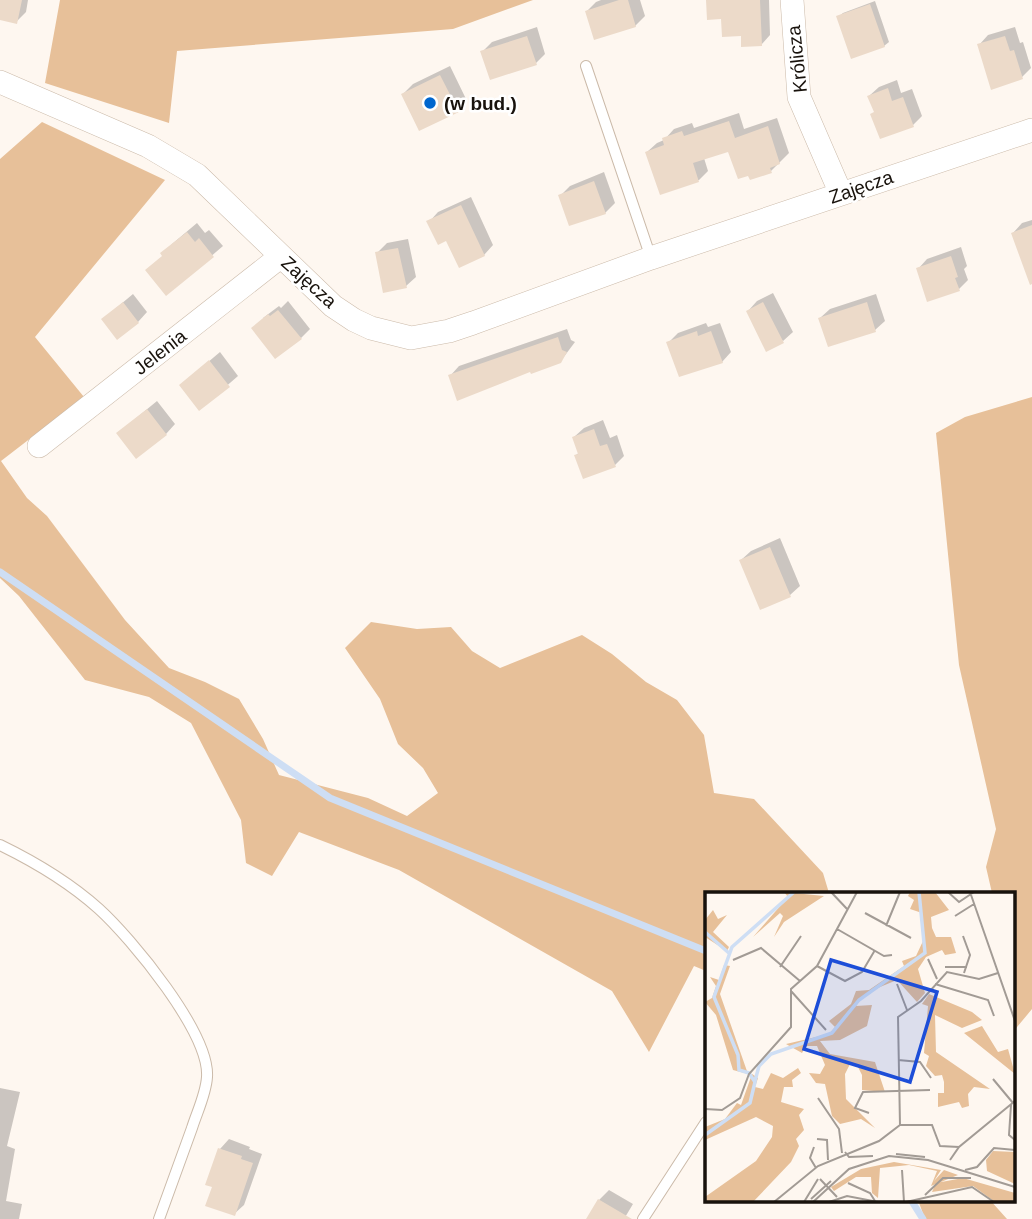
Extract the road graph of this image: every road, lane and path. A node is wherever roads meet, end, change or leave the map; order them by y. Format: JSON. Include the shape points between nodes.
{"nodes":[{"id":1,"x":792,"y":0,"type":"edge"},
{"id":2,"x":586,"y":66,"type":"dead end"},
{"id":3,"x":0,"y":82,"type":"edge"},
{"id":4,"x":1032,"y":130,"type":"edge"},
{"id":5,"x":841,"y":194,"type":"junction"},
{"id":6,"x":280,"y":257,"type":"junction"},
{"id":7,"x":651,"y":258,"type":"junction"},
{"id":8,"x":39,"y":446,"type":"dead end"},
{"id":9,"x":0,"y":845,"type":"edge"},
{"id":10,"x":705,"y":1124,"type":"edge"},
{"id":11,"x":159,"y":1219,"type":"edge"},
{"id":12,"x":643,"y":1219,"type":"edge"}],
"edges":[{"from":1,"to":5,"type":"street","name":"Królicza","via":[[799,97]]},
{"from":2,"to":7,"type":"lane"},
{"from":3,"to":6,"type":"street","name":"Zajęcza","via":[[148,146],[197,175]]},
{"from":4,"to":5,"type":"street","name":"Zajęcza"},
{"from":5,"to":7,"type":"street","name":"Zajęcza"},
{"from":6,"to":7,"type":"street","name":"Zajęcza","via":[[354,320],[411,338],[449,331]]},
{"from":6,"to":8,"type":"street","name":"Jelenia"},
{"from":9,"to":11,"type":"lane","via":[[31,860],[99,910],[139,953],[198,1038],[207,1077]]},
{"from":10,"to":12,"type":"lane"}]}
